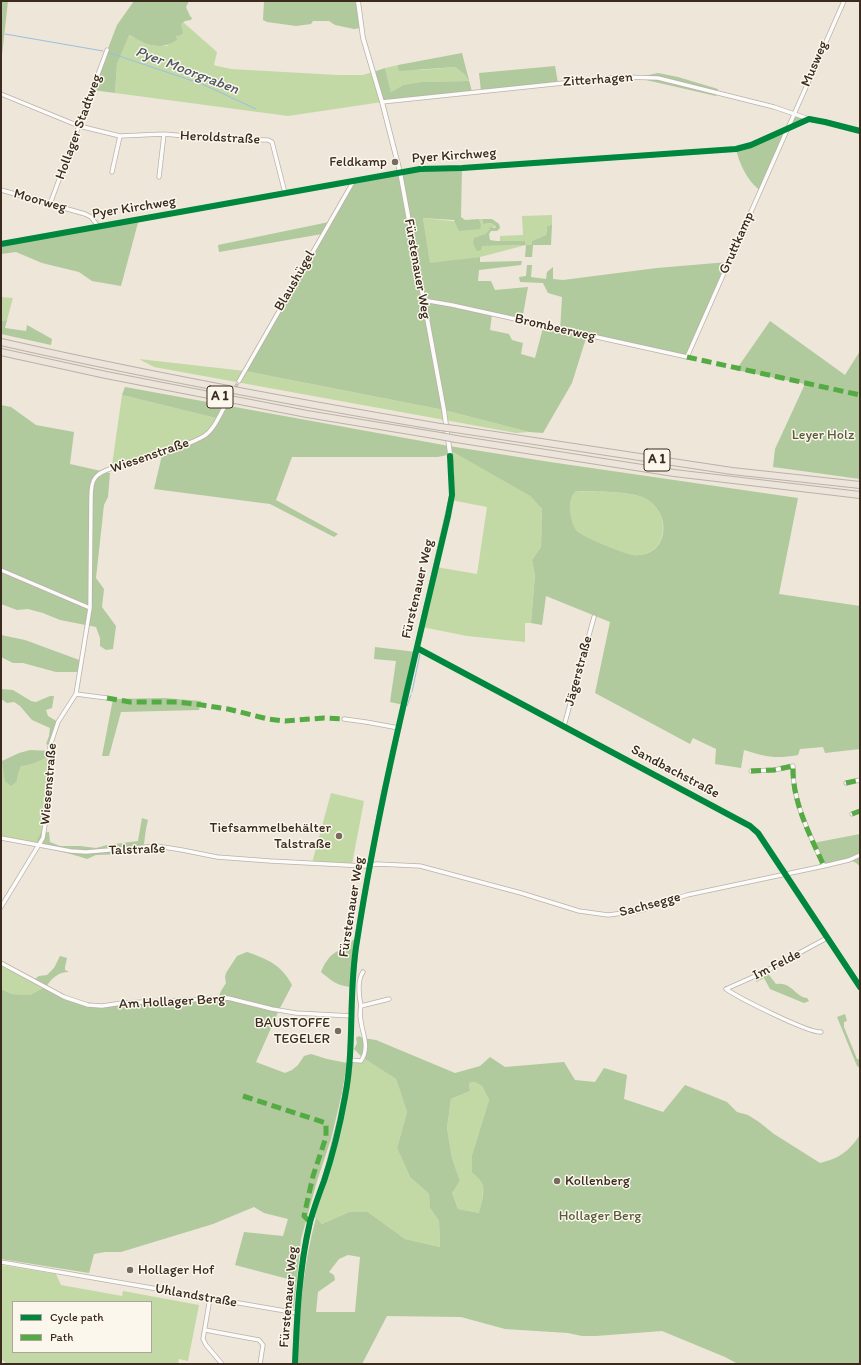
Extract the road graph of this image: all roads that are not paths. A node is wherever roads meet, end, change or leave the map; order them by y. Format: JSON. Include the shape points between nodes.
{"nodes":[{"id":1,"x":358,"y":1,"type":"edge"},
{"id":2,"x":844,"y":1,"type":"edge"},
{"id":3,"x":108,"y":50,"type":"dead end"},
{"id":4,"x":1,"y":94,"type":"edge"},
{"id":5,"x":382,"y":102,"type":"junction"},
{"id":6,"x":794,"y":114,"type":"junction"},
{"id":7,"x":809,"y":119,"type":"junction"},
{"id":8,"x":79,"y":126,"type":"junction"},
{"id":9,"x":788,"y":128,"type":"junction"},
{"id":10,"x":860,"y":131,"type":"edge"},
{"id":11,"x":164,"y":134,"type":"junction"},
{"id":12,"x":120,"y":136,"type":"junction"},
{"id":13,"x":112,"y":172,"type":"dead end"},
{"id":14,"x":400,"y":172,"type":"junction"},
{"id":15,"x":158,"y":177,"type":"dead end"},
{"id":16,"x":352,"y":182,"type":"junction"},
{"id":17,"x":1,"y":190,"type":"edge"},
{"id":18,"x":285,"y":193,"type":"junction"},
{"id":19,"x":50,"y":204,"type":"junction"},
{"id":20,"x":98,"y":226,"type":"junction"},
{"id":21,"x":1,"y":244,"type":"edge"},
{"id":22,"x":423,"y":300,"type":"junction"},
{"id":23,"x":1,"y":342,"type":"edge"},
{"id":24,"x":1,"y":352,"type":"edge"},
{"id":25,"x":687,"y":357,"type":"joint"},
{"id":26,"x":239,"y":381,"type":"tunnel mouth"},
{"id":27,"x":225,"y":406,"type":"tunnel mouth"},
{"id":28,"x":860,"y":485,"type":"edge"},
{"id":29,"x":860,"y":495,"type":"edge"},
{"id":30,"x":1,"y":570,"type":"edge"},
{"id":31,"x":90,"y":608,"type":"junction"},
{"id":32,"x":594,"y":617,"type":"dead end"},
{"id":33,"x":417,"y":648,"type":"junction"},
{"id":34,"x":76,"y":694,"type":"junction"},
{"id":35,"x":107,"y":698,"type":"dead end"},
{"id":36,"x":344,"y":719,"type":"dead end"},
{"id":37,"x":564,"y":726,"type":"junction"},
{"id":38,"x":399,"y":728,"type":"junction"},
{"id":39,"x":751,"y":771,"type":"dead end"},
{"id":40,"x":860,"y":780,"type":"edge"},
{"id":41,"x":846,"y":783,"type":"dead end"},
{"id":42,"x":860,"y":811,"type":"edge"},
{"id":43,"x":852,"y":814,"type":"dead end"},
{"id":44,"x":1,"y":838,"type":"edge"},
{"id":45,"x":39,"y":845,"type":"junction"},
{"id":46,"x":860,"y":855,"type":"edge"},
{"id":47,"x":370,"y":865,"type":"junction"},
{"id":48,"x":824,"y":866,"type":"junction"},
{"id":49,"x":786,"y":874,"type":"junction"},
{"id":50,"x":1,"y":907,"type":"edge"},
{"id":51,"x":827,"y":938,"type":"junction"},
{"id":52,"x":1,"y":963,"type":"edge"},
{"id":53,"x":363,"y":972,"type":"dead end"},
{"id":54,"x":860,"y":987,"type":"edge"},
{"id":55,"x":389,"y":999,"type":"dead end"},
{"id":56,"x":361,"y":1006,"type":"junction"},
{"id":57,"x":352,"y":1016,"type":"junction"},
{"id":58,"x":821,"y":1032,"type":"dead end"},
{"id":59,"x":350,"y":1060,"type":"junction"},
{"id":60,"x":1,"y":1262,"type":"edge"},
{"id":61,"x":210,"y":1298,"type":"junction"},
{"id":62,"x":297,"y":1313,"type":"junction"},
{"id":63,"x":205,"y":1330,"type":"junction"},
{"id":64,"x":222,"y":1364,"type":"edge"},
{"id":65,"x":260,"y":1364,"type":"edge"},
{"id":66,"x":295,"y":1364,"type":"edge"}],
"edges":[{"from":1,"to":5,"type":"street","name":"Fürstenauer Weg","via":[[363,38]]},
{"from":2,"to":6,"type":"street","name":"Musweg"},
{"from":3,"to":8,"type":"street","name":"Hollager Stadtweg"},
{"from":4,"to":8,"type":"street","name":"Heroldstraße"},
{"from":5,"to":6,"type":"street","name":"Zitterhagen","via":[[621,77],[658,78]]},
{"from":5,"to":14,"type":"street","name":"Fürstenauer Weg"},
{"from":6,"to":7,"type":"street","name":"Zitterhagen"},
{"from":6,"to":9,"type":"street","name":"Musweg"},
{"from":7,"to":9,"type":"street","name":"Pyer Kirchweg"},
{"from":7,"to":10,"type":"street"},
{"from":8,"to":12,"type":"street","name":"Heroldstraße"},
{"from":8,"to":19,"type":"street","name":"Hollager Stadtweg"},
{"from":9,"to":14,"type":"street","name":"Pyer Kirchweg","via":[[736,149]]},
{"from":9,"to":25,"type":"street","name":"Gruttkamp"},
{"from":11,"to":12,"type":"street","name":"Heroldstraße"},
{"from":11,"to":15,"type":"street","name":"Heroldstraße"},
{"from":11,"to":18,"type":"street","name":"Heroldstraße","via":[[268,140],[272,142]]},
{"from":12,"to":13,"type":"street"},
{"from":14,"to":16,"type":"street","name":"Pyer Kirchweg"},
{"from":14,"to":22,"type":"street","name":"Fürstenauer Weg"},
{"from":16,"to":18,"type":"street","name":"Pyer Kirchweg"},
{"from":16,"to":26,"type":"street","name":"Blaushügel"},
{"from":17,"to":19,"type":"street","name":"Moorweg"},
{"from":18,"to":20,"type":"street","name":"Pyer Kirchweg"},
{"from":19,"to":20,"type":"street","name":"Moorweg","via":[[91,217]]},
{"from":20,"to":21,"type":"street","name":"Pyer Kirchweg"},
{"from":22,"to":25,"type":"street","name":"Brombeerweg"},
{"from":22,"to":33,"type":"street","name":"Fürstenauer Weg","via":[[444,410],[451,460],[452,495]]},
{"from":23,"to":28,"type":"highway","number":"A 1","bridge":true,"via":[[108,366],[440,427],[732,471]]},
{"from":24,"to":29,"type":"highway","number":"A 1","bridge":true,"via":[[307,414],[456,439],[674,473]]},
{"from":27,"to":31,"type":"street","name":"Wiesenstraße","via":[[205,435],[136,462],[101,472],[94,478],[90,514]]},
{"from":30,"to":31,"type":"street"},
{"from":31,"to":34,"type":"street","name":"Wiesenstraße"},
{"from":32,"to":37,"type":"street","name":"Jägerstraße"},
{"from":33,"to":37,"type":"street","name":"Sandbachstraße"},
{"from":33,"to":38,"type":"street","name":"Fürstenauer Weg"},
{"from":34,"to":35,"type":"street"},
{"from":34,"to":45,"type":"street","name":"Wiesenstraße","via":[[58,722],[50,746],[45,832]]},
{"from":36,"to":38,"type":"street"},
{"from":37,"to":49,"type":"street","name":"Sandbachstraße","via":[[750,826],[758,833]]},
{"from":38,"to":47,"type":"street","name":"Fürstenauer Weg"},
{"from":39,"to":48,"type":"street","via":[[793,766],[794,785],[804,822]]},
{"from":40,"to":41,"type":"street"},
{"from":42,"to":43,"type":"street"},
{"from":44,"to":45,"type":"street","name":"Talstraße"},
{"from":45,"to":47,"type":"street","name":"Talstraße","via":[[86,852],[157,846],[217,857]]},
{"from":45,"to":50,"type":"street","name":"Wiesenstraße"},
{"from":46,"to":48,"type":"street","name":"Sachsegge"},
{"from":47,"to":49,"type":"street","name":"Sachsegge","via":[[420,866],[521,893],[579,912],[608,915],[645,909],[687,895]]},
{"from":47,"to":57,"type":"street","name":"Fürstenauer Weg","via":[[356,946]]},
{"from":48,"to":49,"type":"street","name":"Sachsegge"},
{"from":49,"to":51,"type":"street","name":"Sandbachstraße"},
{"from":51,"to":54,"type":"street","name":"Sandbachstraße"},
{"from":51,"to":58,"type":"street","name":"Im Felde","via":[[726,989],[815,1032]]},
{"from":52,"to":57,"type":"street","name":"Am Hollager Berg","via":[[64,998],[88,1005],[228,998],[296,1013]]},
{"from":53,"to":56,"type":"street","via":[[360,975],[359,988]]},
{"from":55,"to":56,"type":"street"},
{"from":56,"to":59,"type":"street","via":[[361,1026],[366,1039],[364,1056],[361,1061]]},
{"from":57,"to":59,"type":"street","name":"Fürstenauer Weg"},
{"from":59,"to":62,"type":"street","name":"Fürstenauer Weg","via":[[340,1119],[310,1222]]},
{"from":60,"to":61,"type":"street","name":"Uhlandstraße"},
{"from":61,"to":62,"type":"street","name":"Uhlandstraße"},
{"from":61,"to":63,"type":"street"},
{"from":62,"to":66,"type":"street","name":"Fürstenauer Weg"},
{"from":63,"to":64,"type":"street","via":[[203,1339]]},
{"from":63,"to":65,"type":"street","via":[[259,1340],[263,1345]]}]}
